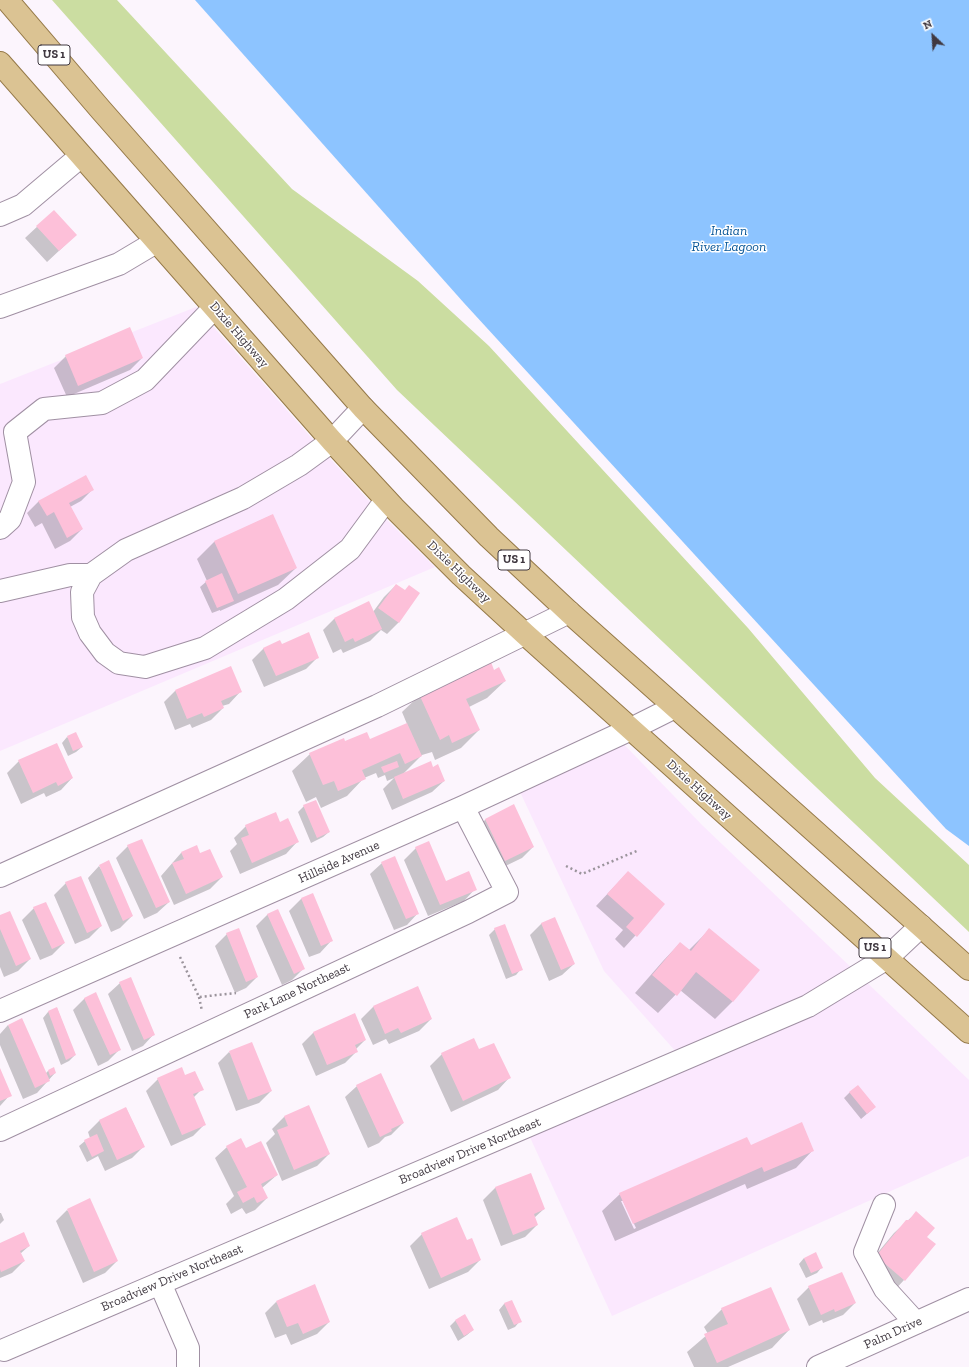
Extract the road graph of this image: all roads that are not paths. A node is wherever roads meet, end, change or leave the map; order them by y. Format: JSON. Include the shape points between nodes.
{"nodes":[{"id":1,"x":7,"y":0,"type":"edge"},
{"id":2,"x":0,"y":63,"type":"edge"},
{"id":3,"x":81,"y":156,"type":"junction"},
{"id":4,"x":0,"y":215,"type":"edge"},
{"id":5,"x":156,"y":242,"type":"junction"},
{"id":6,"x":0,"y":307,"type":"edge"},
{"id":7,"x":214,"y":308,"type":"junction"},
{"id":8,"x":363,"y":408,"type":"junction"},
{"id":9,"x":332,"y":441,"type":"junction"},
{"id":10,"x":386,"y":500,"type":"junction"},
{"id":11,"x":0,"y":528,"type":"edge"},
{"id":12,"x":91,"y":575,"type":"junction"},
{"id":13,"x":0,"y":591,"type":"edge"},
{"id":14,"x":569,"y":612,"type":"junction"},
{"id":15,"x":525,"y":634,"type":"junction"},
{"id":16,"x":675,"y":707,"type":"junction"},
{"id":17,"x":631,"y":729,"type":"junction"},
{"id":18,"x":463,"y":807,"type":"junction"},
{"id":19,"x":0,"y":876,"type":"edge"},
{"id":20,"x":921,"y":926,"type":"junction"},
{"id":21,"x":887,"y":958,"type":"junction"},
{"id":22,"x":969,"y":969,"type":"edge"},
{"id":23,"x":0,"y":1011,"type":"edge"},
{"id":24,"x":969,"y":1032,"type":"edge"},
{"id":25,"x":0,"y":1130,"type":"edge"},
{"id":26,"x":884,"y":1205,"type":"dead end"},
{"id":27,"x":160,"y":1283,"type":"junction"},
{"id":28,"x":969,"y":1299,"type":"edge"},
{"id":29,"x":916,"y":1323,"type":"junction"},
{"id":30,"x":4,"y":1350,"type":"dead end"},
{"id":31,"x":188,"y":1367,"type":"edge"},
{"id":32,"x":818,"y":1367,"type":"edge"}],
"edges":[{"from":1,"to":8,"type":"main road","number":"US 1"},
{"from":2,"to":3,"type":"main road","name":"Dixie Highway","number":"US 1"},
{"from":3,"to":4,"type":"street","via":[[23,204]]},
{"from":3,"to":5,"type":"main road","name":"Dixie Highway","number":"US 1"},
{"from":5,"to":6,"type":"street","via":[[119,264]]},
{"from":5,"to":7,"type":"main road","name":"Dixie Highway","number":"US 1"},
{"from":7,"to":9,"type":"main road","name":"Dixie Highway","number":"US 1"},
{"from":7,"to":11,"type":"street","via":[[145,380],[102,403],[44,409],[15,432],[24,482],[10,519]]},
{"from":8,"to":9,"type":"street"},
{"from":8,"to":14,"type":"main road","number":"US 1","via":[[489,537]]},
{"from":9,"to":10,"type":"main road","name":"Dixie Highway","number":"US 1"},
{"from":9,"to":12,"type":"street","via":[[299,465],[243,498],[126,550]]},
{"from":10,"to":12,"type":"street","via":[[350,549],[286,599],[205,648],[145,667],[118,663],[105,653],[90,633],[83,617],[82,592]]},
{"from":10,"to":15,"type":"main road","name":"Dixie Highway","number":"US 1"},
{"from":12,"to":13,"type":"street","via":[[70,575]]},
{"from":14,"to":15,"type":"street"},
{"from":14,"to":16,"type":"main road","number":"US 1"},
{"from":15,"to":17,"type":"main road","name":"Dixie Highway","number":"US 1"},
{"from":15,"to":19,"type":"street","via":[[377,706]]},
{"from":16,"to":17,"type":"street","name":"Hillside Avenue"},
{"from":16,"to":20,"type":"main road","number":"US 1"},
{"from":17,"to":18,"type":"street","name":"Hillside Avenue"},
{"from":17,"to":21,"type":"main road","name":"Dixie Highway","number":"US 1"},
{"from":18,"to":23,"type":"street","name":"Hillside Avenue"},
{"from":18,"to":25,"type":"street","name":"Park Lane Northeast","via":[[507,892]]},
{"from":20,"to":21,"type":"street","name":"Broadview Drive Northeast"},
{"from":20,"to":22,"type":"main road","number":"US 1"},
{"from":21,"to":24,"type":"main road","name":"Dixie Highway","number":"US 1"},
{"from":21,"to":27,"type":"street","name":"Broadview Drive Northeast","via":[[808,1006]]},
{"from":26,"to":29,"type":"street","via":[[865,1252],[885,1289]]},
{"from":27,"to":30,"type":"street","name":"Broadview Drive Northeast"},
{"from":27,"to":31,"type":"street","via":[[188,1348]]},
{"from":28,"to":29,"type":"street","name":"Palm Drive"},
{"from":29,"to":32,"type":"street","name":"Palm Drive"}]}
